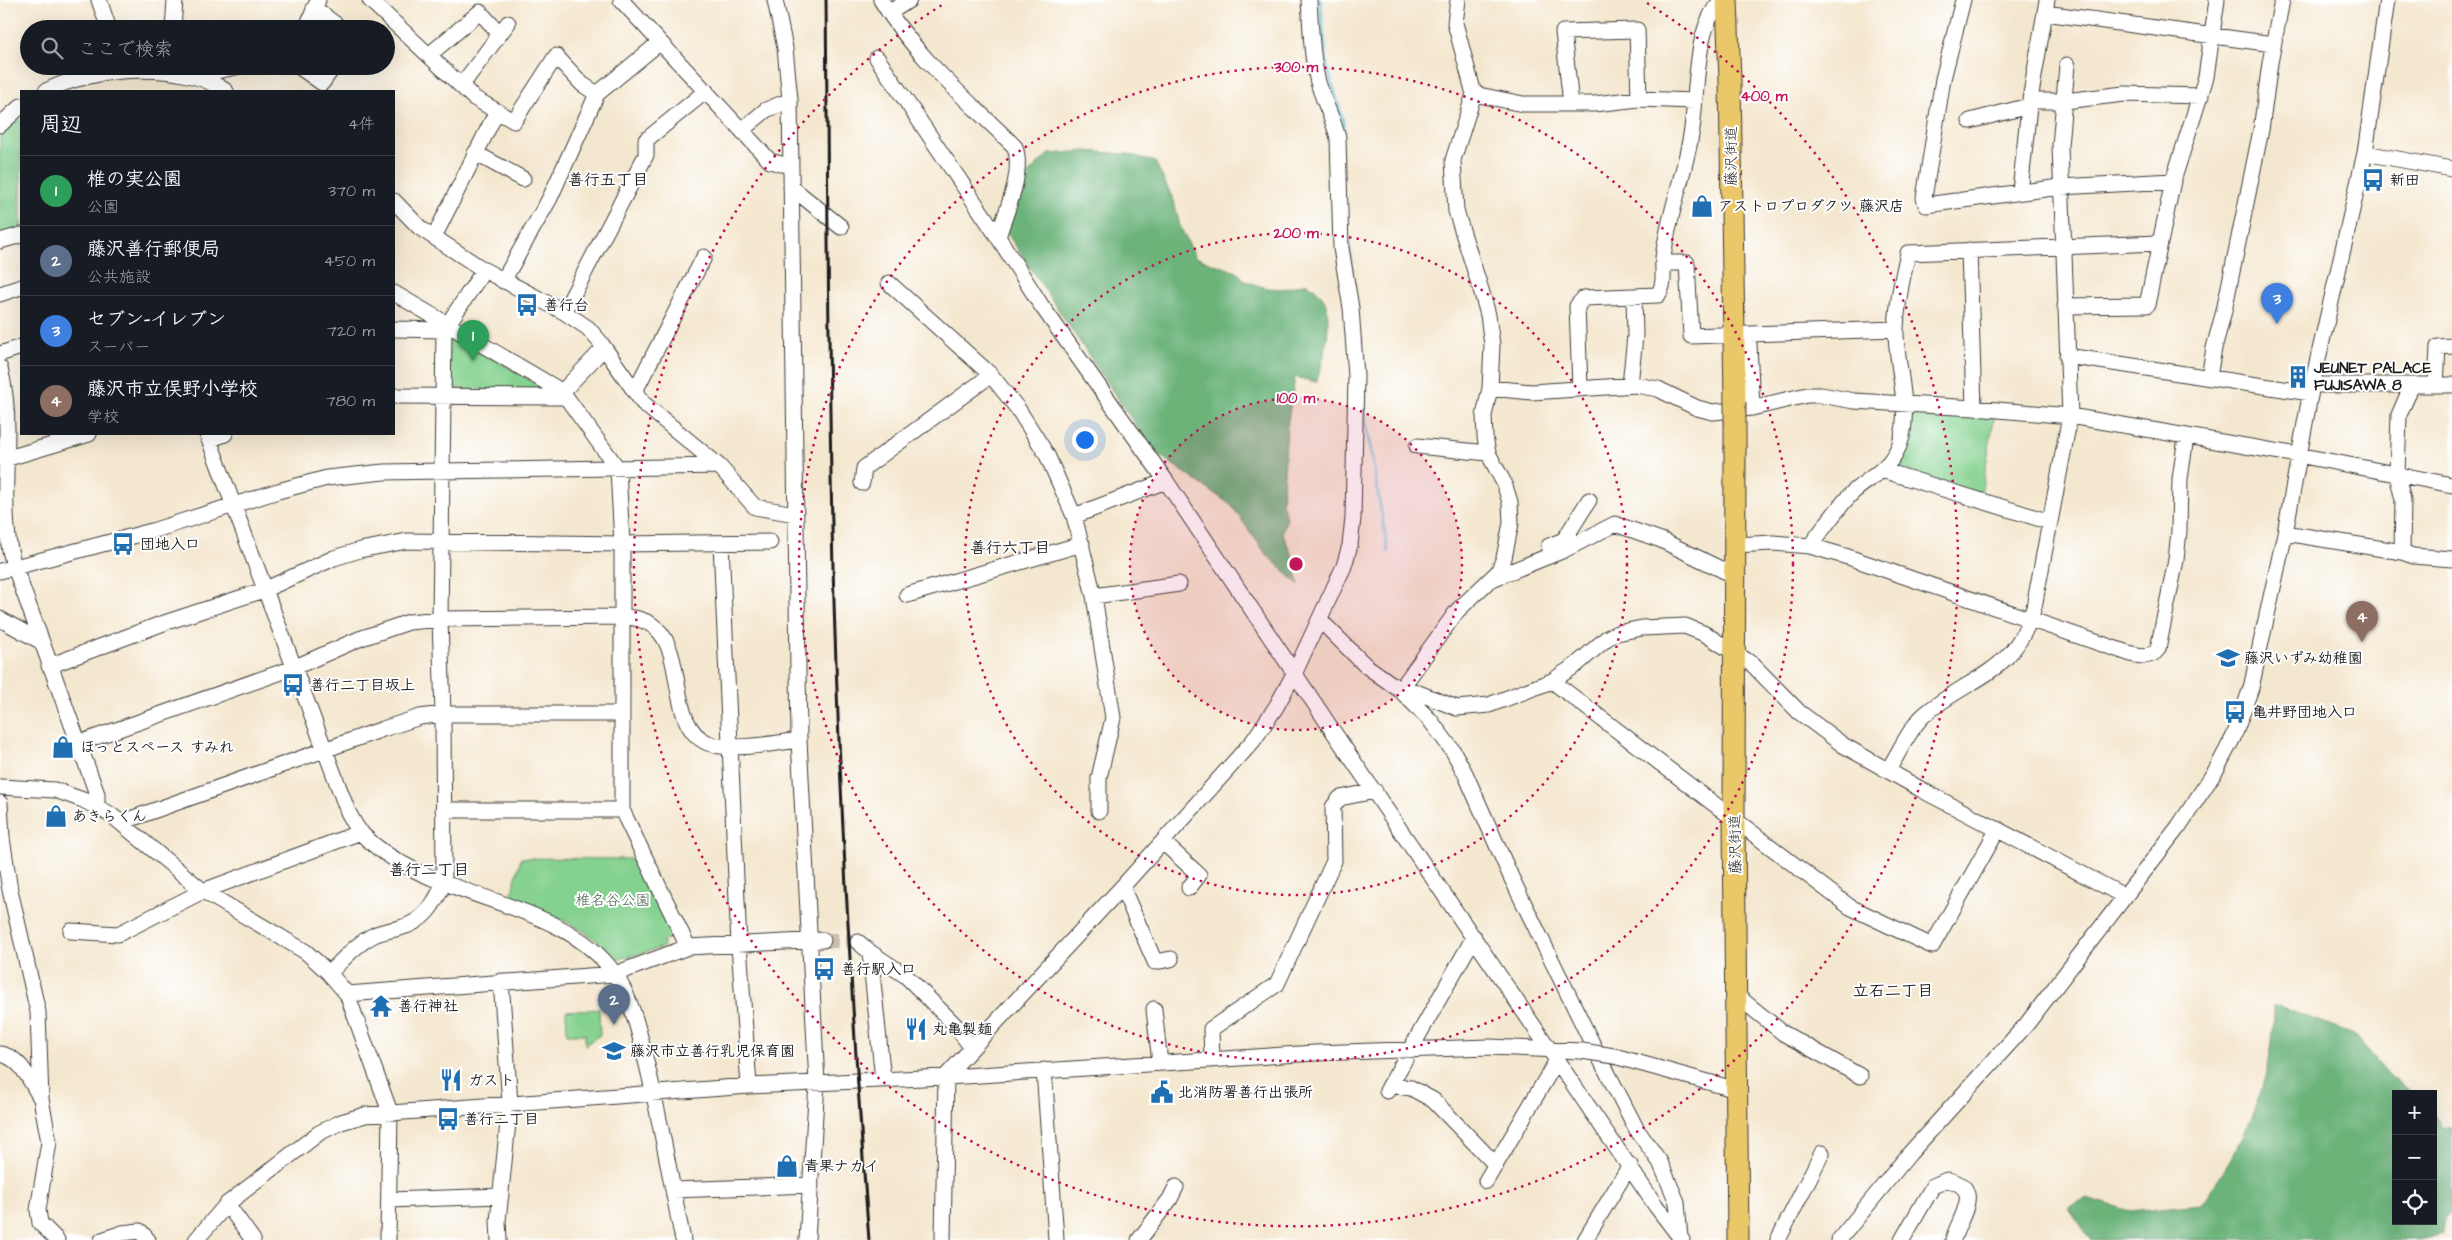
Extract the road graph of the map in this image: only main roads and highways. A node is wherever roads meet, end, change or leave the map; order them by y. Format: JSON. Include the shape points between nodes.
{"nodes":[{"id":1,"x":1727,"y":0,"type":"edge"},
{"id":2,"x":1742,"y":1238,"type":"edge"}],
"edges":[{"from":1,"to":2,"type":"highway","name":"藤沢街道","bridge":true,"via":[[1733,340],[1743,405],[1735,449],[1734,545],[1737,1090]]}]}
